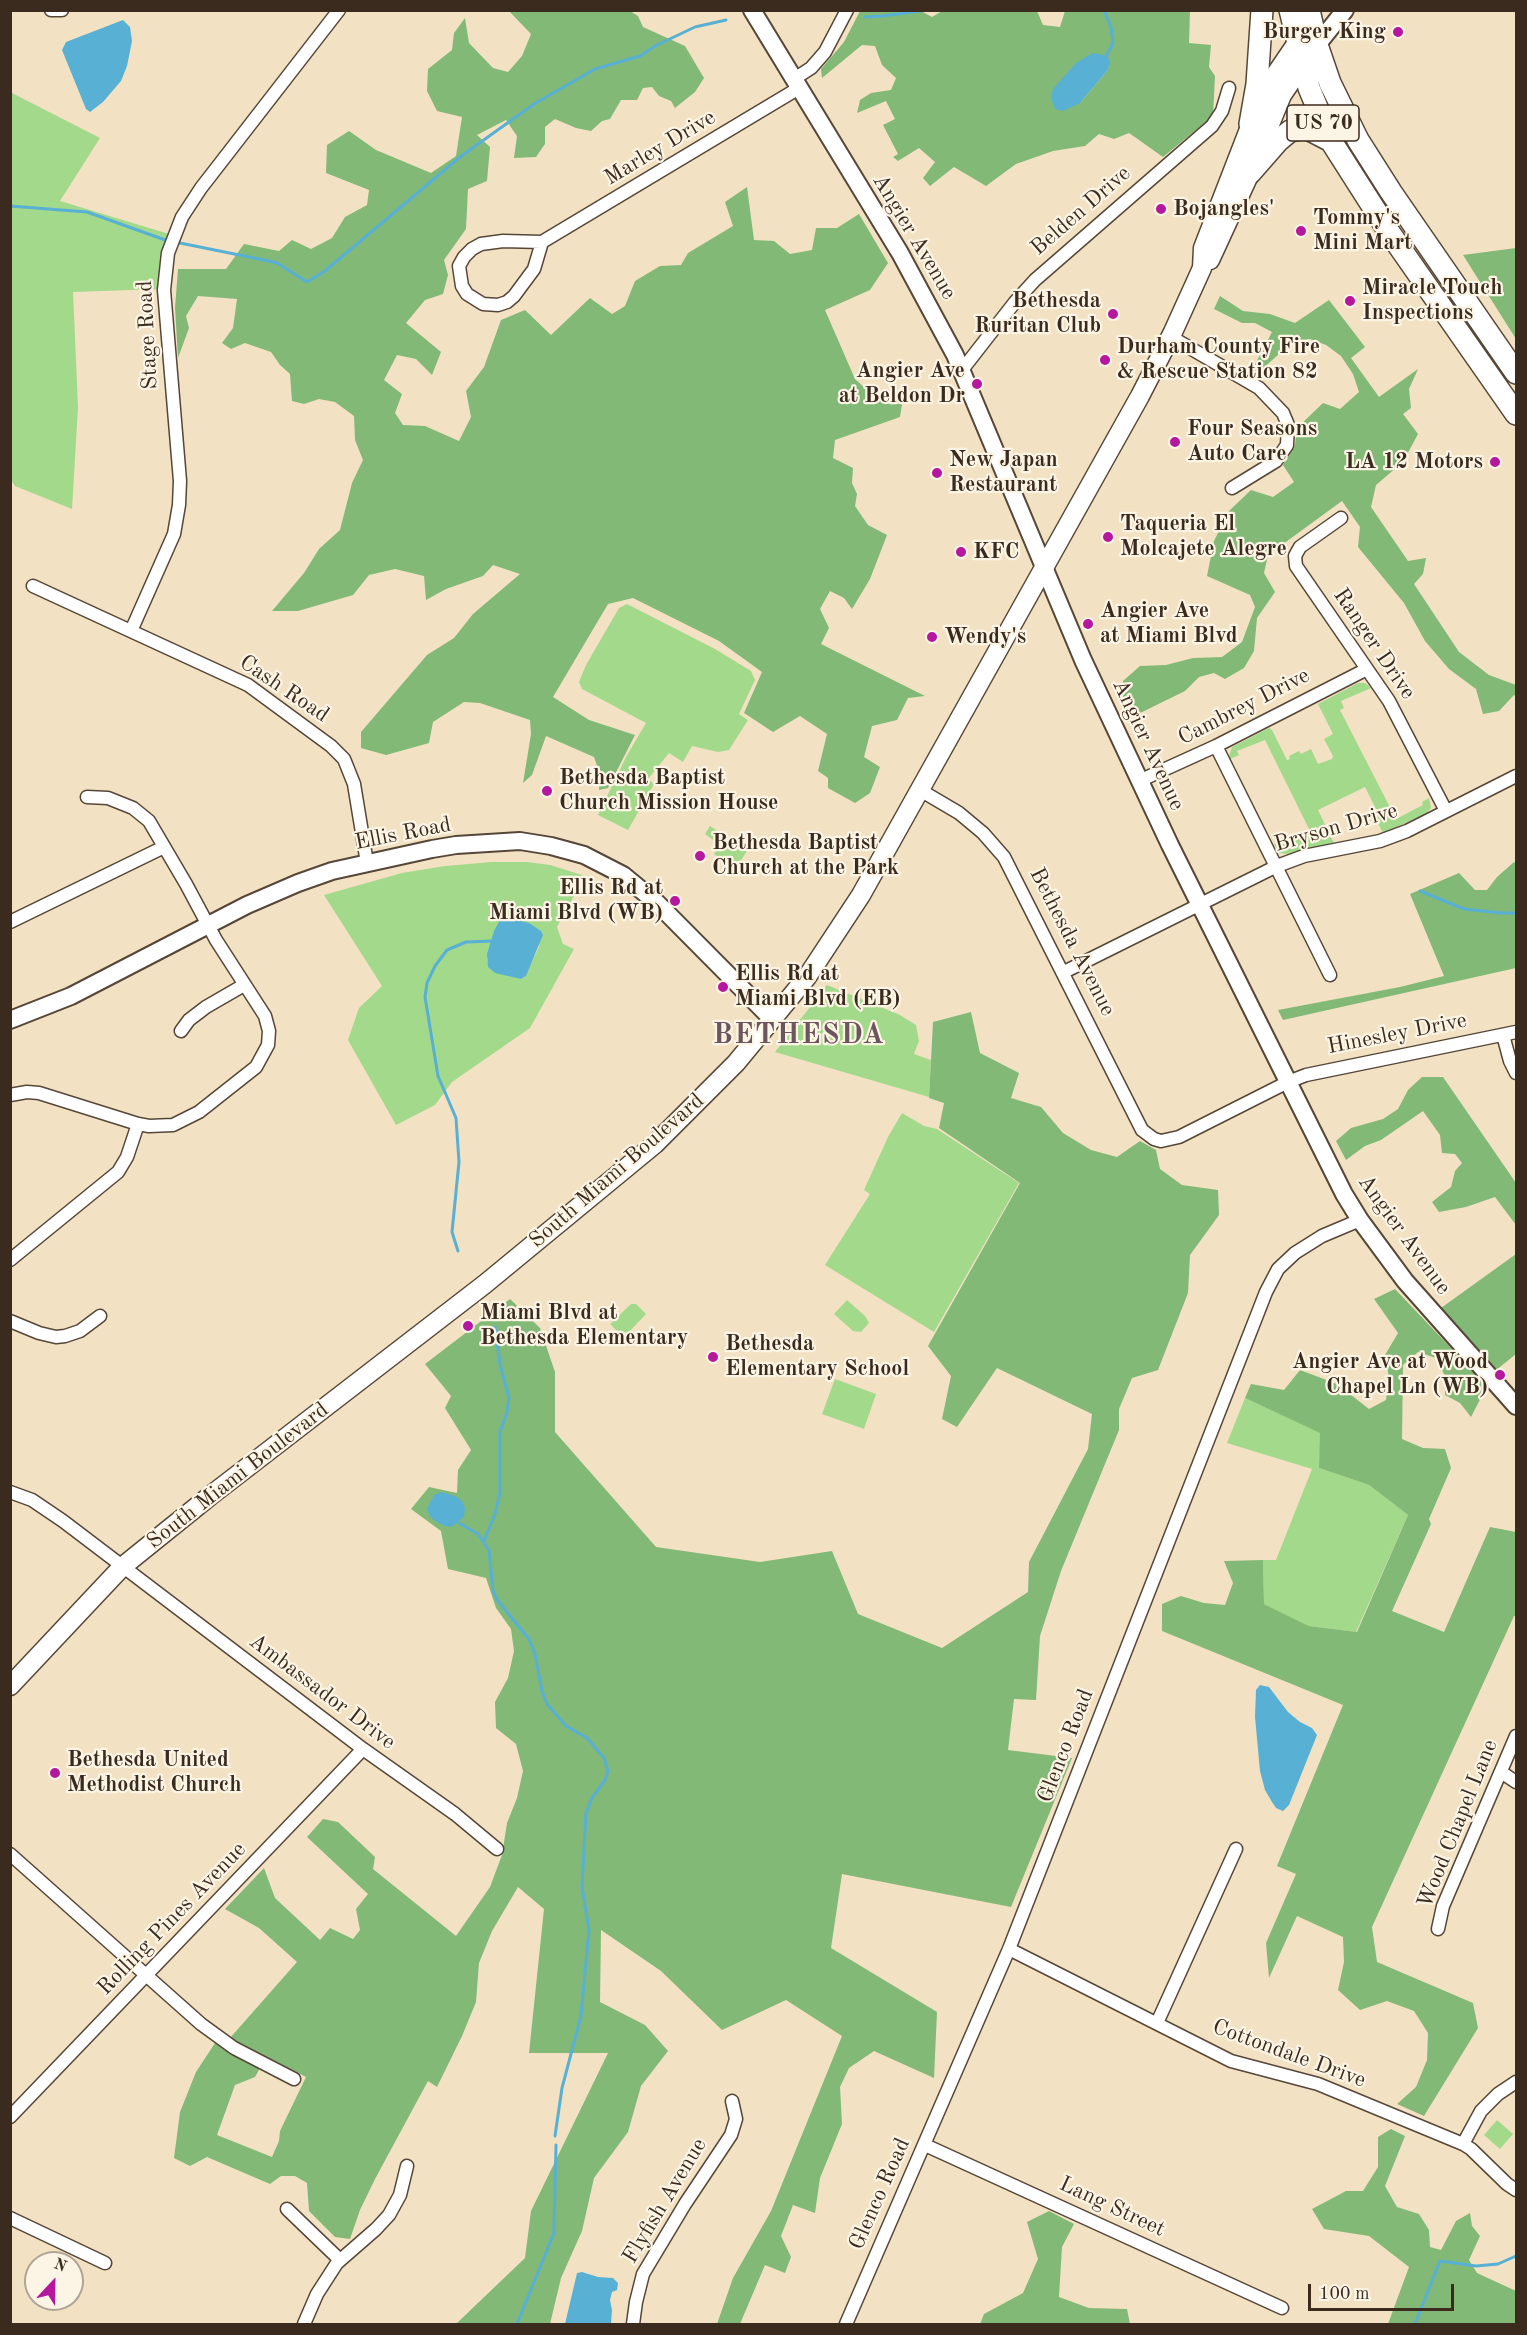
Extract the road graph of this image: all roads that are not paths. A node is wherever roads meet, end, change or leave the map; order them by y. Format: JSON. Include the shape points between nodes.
{"nodes":[{"id":1,"x":51,"y":10,"type":"edge"},
{"id":2,"x":62,"y":10,"type":"edge"},
{"id":3,"x":339,"y":10,"type":"edge"},
{"id":4,"x":752,"y":10,"type":"edge"},
{"id":5,"x":847,"y":10,"type":"edge"},
{"id":6,"x":1262,"y":10,"type":"edge"},
{"id":7,"x":1290,"y":10,"type":"edge"},
{"id":8,"x":1345,"y":10,"type":"edge"},
{"id":9,"x":1315,"y":15,"type":"edge"},
{"id":10,"x":1307,"y":44,"type":"junction"},
{"id":11,"x":1302,"y":65,"type":"junction"},
{"id":12,"x":796,"y":84,"type":"junction"},
{"id":13,"x":1228,"y":88,"type":"dead end"},
{"id":14,"x":1250,"y":124,"type":"junction"},
{"id":15,"x":1331,"y":141,"type":"junction"},
{"id":16,"x":1250,"y":173,"type":"junction"},
{"id":17,"x":1409,"y":219,"type":"junction"},
{"id":18,"x":1389,"y":232,"type":"junction"},
{"id":19,"x":542,"y":242,"type":"junction"},
{"id":20,"x":1202,"y":268,"type":"junction"},
{"id":21,"x":1171,"y":337,"type":"junction"},
{"id":22,"x":962,"y":370,"type":"junction"},
{"id":23,"x":1516,"y":373,"type":"edge"},
{"id":24,"x":1516,"y":414,"type":"edge"},
{"id":25,"x":1232,"y":488,"type":"dead end"},
{"id":26,"x":1341,"y":518,"type":"dead end"},
{"id":27,"x":1043,"y":567,"type":"junction"},
{"id":28,"x":33,"y":586,"type":"dead end"},
{"id":29,"x":131,"y":631,"type":"junction"},
{"id":30,"x":1367,"y":669,"type":"junction"},
{"id":31,"x":1216,"y":746,"type":"junction"},
{"id":32,"x":1516,"y":776,"type":"edge"},
{"id":33,"x":1139,"y":781,"type":"junction"},
{"id":34,"x":920,"y":790,"type":"junction"},
{"id":35,"x":87,"y":797,"type":"dead end"},
{"id":36,"x":1446,"y":811,"type":"junction"},
{"id":37,"x":164,"y":846,"type":"junction"},
{"id":38,"x":367,"y":863,"type":"junction"},
{"id":39,"x":1277,"y":866,"type":"junction"},
{"id":40,"x":1200,"y":905,"type":"junction"},
{"id":41,"x":10,"y":922,"type":"edge"},
{"id":42,"x":207,"y":926,"type":"junction"},
{"id":43,"x":1064,"y":972,"type":"junction"},
{"id":44,"x":1330,"y":975,"type":"dead end"},
{"id":45,"x":243,"y":985,"type":"junction"},
{"id":46,"x":772,"y":1019,"type":"junction"},
{"id":47,"x":10,"y":1020,"type":"edge"},
{"id":48,"x":181,"y":1031,"type":"dead end"},
{"id":49,"x":1516,"y":1032,"type":"edge"},
{"id":50,"x":1503,"y":1035,"type":"junction"},
{"id":51,"x":1516,"y":1073,"type":"edge"},
{"id":52,"x":1288,"y":1082,"type":"junction"},
{"id":53,"x":10,"y":1095,"type":"edge"},
{"id":54,"x":138,"y":1124,"type":"junction"},
{"id":55,"x":1154,"y":1139,"type":"joint"},
{"id":56,"x":1360,"y":1220,"type":"junction"},
{"id":57,"x":10,"y":1260,"type":"edge"},
{"id":58,"x":100,"y":1316,"type":"dead end"},
{"id":59,"x":10,"y":1321,"type":"edge"},
{"id":60,"x":1516,"y":1406,"type":"edge"},
{"id":61,"x":10,"y":1492,"type":"edge"},
{"id":62,"x":122,"y":1567,"type":"junction"},
{"id":63,"x":10,"y":1686,"type":"edge"},
{"id":64,"x":1516,"y":1736,"type":"edge"},
{"id":65,"x":363,"y":1749,"type":"junction"},
{"id":66,"x":1501,"y":1772,"type":"junction"},
{"id":67,"x":1516,"y":1782,"type":"edge"},
{"id":68,"x":497,"y":1849,"type":"dead end"},
{"id":69,"x":1236,"y":1849,"type":"dead end"},
{"id":70,"x":10,"y":1854,"type":"edge"},
{"id":71,"x":1438,"y":1929,"type":"dead end"},
{"id":72,"x":1009,"y":1948,"type":"junction"},
{"id":73,"x":147,"y":1976,"type":"junction"},
{"id":74,"x":1156,"y":2023,"type":"junction"},
{"id":75,"x":294,"y":2079,"type":"dead end"},
{"id":76,"x":1516,"y":2082,"type":"edge"},
{"id":77,"x":732,"y":2101,"type":"dead end"},
{"id":78,"x":10,"y":2117,"type":"edge"},
{"id":79,"x":1463,"y":2144,"type":"junction"},
{"id":80,"x":925,"y":2145,"type":"junction"},
{"id":81,"x":407,"y":2166,"type":"dead end"},
{"id":82,"x":1516,"y":2190,"type":"edge"},
{"id":83,"x":287,"y":2210,"type":"dead end"},
{"id":84,"x":10,"y":2218,"type":"edge"},
{"id":85,"x":339,"y":2260,"type":"junction"},
{"id":86,"x":105,"y":2263,"type":"dead end"},
{"id":87,"x":1282,"y":2308,"type":"dead end"},
{"id":88,"x":304,"y":2325,"type":"edge"},
{"id":89,"x":633,"y":2325,"type":"edge"},
{"id":90,"x":846,"y":2325,"type":"edge"}],
"edges":[{"from":1,"to":2,"type":"street"},
{"from":3,"to":29,"type":"street","name":"Stage Road","via":[[201,188],[174,235],[164,290],[180,505],[174,534]]},
{"from":4,"to":12,"type":"main road","name":"Angier Avenue"},
{"from":5,"to":12,"type":"street","name":"Marley Drive","via":[[833,41]]},
{"from":6,"to":14,"type":"highway"},
{"from":7,"to":10,"type":"highway","number":"US 70"},
{"from":8,"to":10,"type":"main road"},
{"from":9,"to":10,"type":"highway","number":"US 70"},
{"from":10,"to":11,"type":"highway","number":"US 70"},
{"from":10,"to":14,"type":"main road","name":"South Miami Boulevard","via":[[1271,81]]},
{"from":10,"to":17,"type":"highway","number":"US 70","via":[[1375,168]]},
{"from":11,"to":15,"type":"highway","number":"US 70"},
{"from":11,"to":16,"type":"main road","name":"South Miami Boulevard","via":[[1282,95]]},
{"from":12,"to":19,"type":"street","name":"Marley Drive"},
{"from":12,"to":22,"type":"main road","name":"Angier Avenue","via":[[913,276]]},
{"from":13,"to":22,"type":"street","name":"Belden Drive","via":[[1222,111],[1212,126],[1035,279]]},
{"from":14,"to":20,"type":"main road","name":"South Miami Boulevard","via":[[1203,248]]},
{"from":15,"to":16,"type":"highway","via":[[1306,128],[1290,131]]},
{"from":15,"to":18,"type":"highway","number":"US 70"},
{"from":16,"to":20,"type":"main road","name":"South Miami Boulevard","via":[[1212,258]]},
{"from":17,"to":18,"type":"highway"},
{"from":17,"to":23,"type":"highway","number":"US 70"},
{"from":18,"to":24,"type":"highway","number":"US 70"},
{"from":19,"to":19,"type":"street","via":[[534,269],[507,302],[483,304],[462,286],[459,266],[481,244]]},
{"from":20,"to":21,"type":"main road","name":"South Miami Boulevard"},
{"from":21,"to":25,"type":"street","via":[[1259,388],[1283,413],[1288,425],[1287,445],[1276,461]]},
{"from":21,"to":27,"type":"main road","name":"South Miami Boulevard"},
{"from":22,"to":27,"type":"main road","name":"Angier Avenue"},
{"from":26,"to":30,"type":"street","name":"Ranger Drive","via":[[1300,547],[1295,561]]},
{"from":27,"to":33,"type":"main road","name":"Angier Avenue"},
{"from":27,"to":34,"type":"main road","name":"South Miami Boulevard"},
{"from":28,"to":29,"type":"street","name":"Cash Road"},
{"from":29,"to":38,"type":"street","name":"Cash Road","via":[[248,685],[340,754],[354,784]]},
{"from":30,"to":31,"type":"street","name":"Cambrey Drive"},
{"from":30,"to":36,"type":"street","name":"Ranger Drive","via":[[1389,701]]},
{"from":31,"to":33,"type":"street","name":"Cambrey Drive"},
{"from":31,"to":39,"type":"street"},
{"from":32,"to":36,"type":"street","name":"Bryson Drive"},
{"from":33,"to":40,"type":"main road","name":"Angier Avenue"},
{"from":34,"to":43,"type":"street","name":"Bethesda Avenue","via":[[959,813],[1004,857]]},
{"from":34,"to":46,"type":"main road","name":"South Miami Boulevard","via":[[845,921]]},
{"from":35,"to":37,"type":"street","via":[[108,798],[133,807],[149,821]]},
{"from":36,"to":39,"type":"street","name":"Bryson Drive","via":[[1380,841],[1304,856]]},
{"from":37,"to":41,"type":"street"},
{"from":37,"to":42,"type":"street"},
{"from":38,"to":42,"type":"main road","name":"Ellis Road","via":[[298,883]]},
{"from":38,"to":46,"type":"main road","name":"Ellis Road","via":[[456,845],[520,841],[590,857],[623,875],[657,903]]},
{"from":39,"to":40,"type":"street","name":"Bryson Drive"},
{"from":39,"to":44,"type":"street"},
{"from":40,"to":43,"type":"street","name":"Bryson Drive"},
{"from":40,"to":52,"type":"main road","name":"Angier Avenue"},
{"from":42,"to":45,"type":"street"},
{"from":42,"to":47,"type":"main road","name":"Ellis Road","via":[[71,996]]},
{"from":43,"to":55,"type":"street","name":"Bethesda Avenue","via":[[1142,1130]]},
{"from":45,"to":48,"type":"street","via":[[206,1007]]},
{"from":45,"to":54,"type":"street","via":[[261,1010],[269,1031],[268,1045],[256,1067],[186,1119],[164,1126]]},
{"from":46,"to":62,"type":"main road","name":"South Miami Boulevard","via":[[713,1088],[647,1151],[485,1284]]},
{"from":49,"to":50,"type":"street","name":"Hinesley Drive"},
{"from":50,"to":51,"type":"street"},
{"from":50,"to":52,"type":"street","name":"Hinesley Drive","via":[[1316,1072]]},
{"from":52,"to":55,"type":"street","name":"Hinesley Drive","via":[[1179,1137]]},
{"from":52,"to":56,"type":"main road","name":"Angier Avenue"},
{"from":53,"to":54,"type":"street","via":[[39,1093]]},
{"from":54,"to":57,"type":"street","via":[[118,1172]]},
{"from":56,"to":60,"type":"main road","name":"Angier Avenue","via":[[1413,1290]]},
{"from":56,"to":72,"type":"street","name":"Glenco Road","via":[[1294,1253],[1278,1269],[1266,1292]]},
{"from":58,"to":59,"type":"street","via":[[80,1331],[56,1337]]},
{"from":61,"to":62,"type":"street","name":"Ambassador Drive","via":[[32,1500]]},
{"from":62,"to":63,"type":"main road","name":"South Miami Boulevard"},
{"from":62,"to":65,"type":"street","name":"Ambassador Drive"},
{"from":64,"to":66,"type":"street","name":"Wood Chapel Lane"},
{"from":65,"to":68,"type":"street","name":"Ambassador Drive"},
{"from":65,"to":73,"type":"street","name":"Rolling Pines Avenue"},
{"from":66,"to":67,"type":"street"},
{"from":66,"to":71,"type":"street","name":"Wood Chapel Lane","via":[[1443,1906]]},
{"from":69,"to":74,"type":"street"},
{"from":70,"to":73,"type":"street"},
{"from":72,"to":74,"type":"street","name":"Cottondale Drive"},
{"from":72,"to":80,"type":"street","name":"Glenco Road"},
{"from":73,"to":75,"type":"street","via":[[216,2035]]},
{"from":73,"to":78,"type":"street","name":"Rolling Pines Avenue"},
{"from":74,"to":79,"type":"street","name":"Cottondale Drive","via":[[1231,2061],[1318,2084]]},
{"from":76,"to":79,"type":"street","via":[[1481,2111]]},
{"from":77,"to":89,"type":"street","name":"Flyfish Avenue","via":[[736,2119],[731,2135],[648,2264]]},
{"from":79,"to":82,"type":"street","name":"Cottondale Drive"},
{"from":80,"to":87,"type":"street","name":"Lang Street"},
{"from":80,"to":90,"type":"street","name":"Glenco Road"},
{"from":81,"to":85,"type":"street","via":[[400,2195],[389,2215]]},
{"from":83,"to":85,"type":"street"},
{"from":84,"to":86,"type":"street"},
{"from":85,"to":88,"type":"street","via":[[317,2294]]}]}
